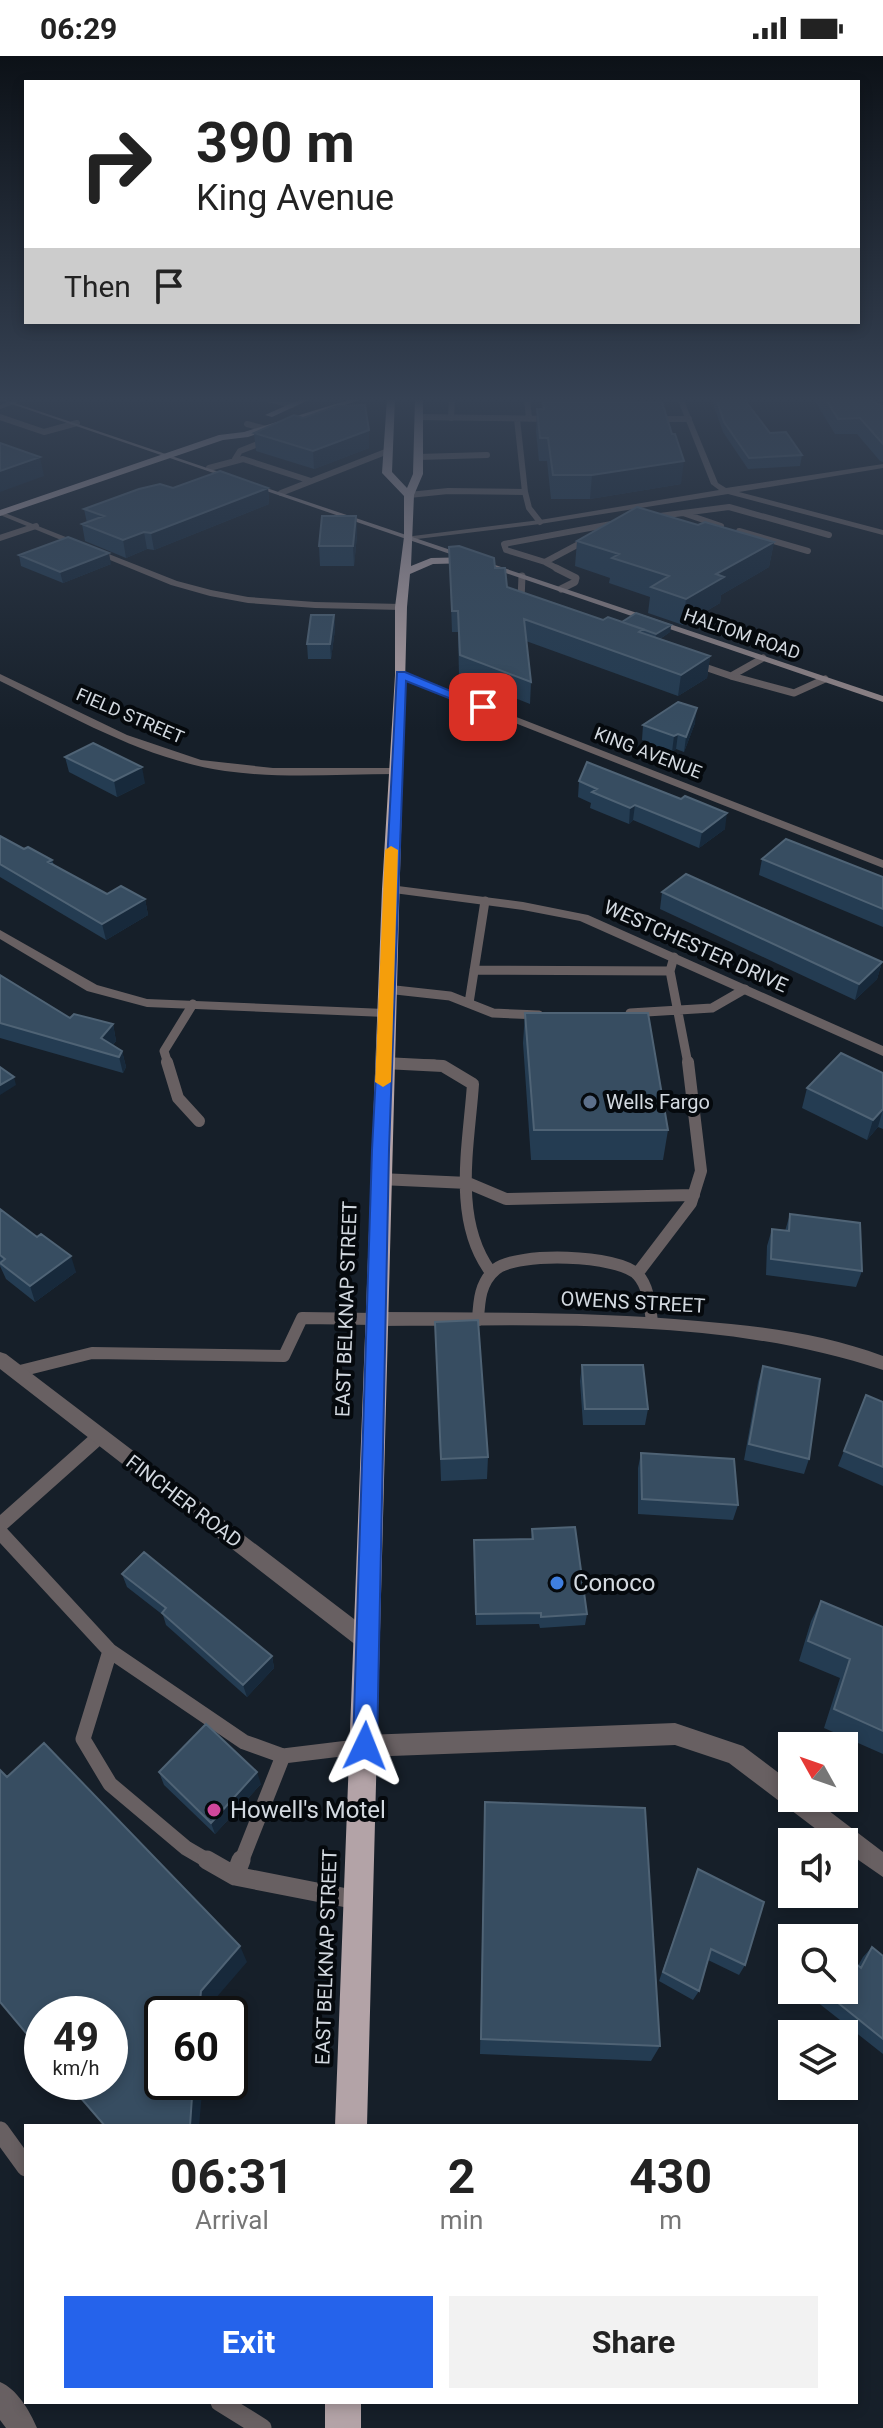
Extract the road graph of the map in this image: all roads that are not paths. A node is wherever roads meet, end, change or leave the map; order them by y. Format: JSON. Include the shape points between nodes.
{"nodes":[{"id":1,"x":327,"y":509,"type":"edge"},
{"id":2,"x":409,"y":509,"type":"edge"},
{"id":3,"x":530,"y":509,"type":"edge"},
{"id":4,"x":619,"y":509,"type":"edge"},
{"id":5,"x":716,"y":509,"type":"edge"},
{"id":6,"x":735,"y":509,"type":"edge"},
{"id":7,"x":793,"y":509,"type":"edge"},
{"id":8,"x":601,"y":512,"type":"junction"},
{"id":9,"x":1,"y":513,"type":"edge"},
{"id":10,"x":683,"y":513,"type":"junction"},
{"id":11,"x":643,"y":519,"type":"edge"},
{"id":12,"x":629,"y":521,"type":"edge"},
{"id":13,"x":540,"y":522,"type":"junction"},
{"id":14,"x":613,"y":523,"type":"junction"},
{"id":15,"x":36,"y":526,"type":"junction"},
{"id":16,"x":883,"y":533,"type":"edge"},
{"id":17,"x":829,"y":535,"type":"dead end"},
{"id":18,"x":409,"y":537,"type":"junction"},
{"id":19,"x":0,"y":538,"type":"edge"},
{"id":20,"x":808,"y":551,"type":"dead end"},
{"id":21,"x":476,"y":560,"type":"junction"},
{"id":22,"x":545,"y":562,"type":"junction"},
{"id":23,"x":404,"y":573,"type":"junction"},
{"id":24,"x":522,"y":576,"type":"junction"},
{"id":25,"x":561,"y":589,"type":"junction"},
{"id":26,"x":536,"y":605,"type":"edge"},
{"id":27,"x":401,"y":607,"type":"junction"},
{"id":28,"x":763,"y":658,"type":"junction"},
{"id":29,"x":686,"y":660,"type":"edge"},
{"id":30,"x":401,"y":675,"type":"junction"},
{"id":31,"x":731,"y":676,"type":"junction"},
{"id":32,"x":0,"y":677,"type":"edge"},
{"id":33,"x":825,"y":679,"type":"junction"},
{"id":34,"x":883,"y":699,"type":"edge"},
{"id":35,"x":396,"y":771,"type":"junction"},
{"id":36,"x":883,"y":864,"type":"edge"},
{"id":37,"x":390,"y":889,"type":"junction"},
{"id":38,"x":485,"y":901,"type":"junction"},
{"id":39,"x":0,"y":934,"type":"edge"},
{"id":40,"x":674,"y":957,"type":"junction"},
{"id":41,"x":474,"y":970,"type":"junction"},
{"id":42,"x":670,"y":971,"type":"junction"},
{"id":43,"x":386,"y":989,"type":"junction"},
{"id":44,"x":745,"y":989,"type":"junction"},
{"id":45,"x":469,"y":1003,"type":"junction"},
{"id":46,"x":193,"y":1004,"type":"junction"},
{"id":47,"x":678,"y":1012,"type":"junction"},
{"id":48,"x":385,"y":1013,"type":"junction"},
{"id":49,"x":620,"y":1014,"type":"edge"},
{"id":50,"x":547,"y":1016,"type":"edge"},
{"id":51,"x":883,"y":1051,"type":"edge"},
{"id":52,"x":384,"y":1063,"type":"junction"},
{"id":53,"x":199,"y":1121,"type":"dead end"},
{"id":54,"x":380,"y":1179,"type":"junction"},
{"id":55,"x":468,"y":1183,"type":"junction"},
{"id":56,"x":694,"y":1195,"type":"junction"},
{"id":57,"x":490,"y":1271,"type":"junction"},
{"id":58,"x":637,"y":1274,"type":"junction"},
{"id":59,"x":376,"y":1319,"type":"junction"},
{"id":60,"x":478,"y":1320,"type":"junction"},
{"id":61,"x":652,"y":1322,"type":"junction"},
{"id":62,"x":0,"y":1359,"type":"edge"},
{"id":63,"x":883,"y":1363,"type":"edge"},
{"id":64,"x":16,"y":1372,"type":"junction"},
{"id":65,"x":100,"y":1436,"type":"junction"},
{"id":66,"x":0,"y":1525,"type":"edge"},
{"id":67,"x":0,"y":1532,"type":"edge"},
{"id":68,"x":368,"y":1642,"type":"junction"},
{"id":69,"x":110,"y":1651,"type":"junction"},
{"id":70,"x":365,"y":1746,"type":"junction"},
{"id":71,"x":283,"y":1756,"type":"junction"},
{"id":72,"x":778,"y":1786,"type":"edge"},
{"id":73,"x":813,"y":1812,"type":"edge"},
{"id":74,"x":883,"y":1866,"type":"edge"},
{"id":75,"x":235,"y":1876,"type":"junction"},
{"id":76,"x":357,"y":1900,"type":"junction"},
{"id":77,"x":351,"y":2124,"type":"edge"},
{"id":78,"x":0,"y":2131,"type":"edge"},
{"id":79,"x":24,"y":2164,"type":"edge"},
{"id":80,"x":0,"y":2396,"type":"edge"},
{"id":81,"x":223,"y":2404,"type":"edge"},
{"id":82,"x":343,"y":2404,"type":"edge"},
{"id":83,"x":23,"y":2428,"type":"edge"},
{"id":84,"x":262,"y":2428,"type":"edge"},
{"id":85,"x":343,"y":2428,"type":"edge"}],
"edges":[{"from":1,"to":18,"type":"main road","name":"HALTOM ROAD"},
{"from":2,"to":18,"type":"main road","name":"EAST BELKNAP STREET"},
{"from":3,"to":13,"type":"lane"},
{"from":4,"to":8,"type":"street"},
{"from":5,"to":10,"type":"lane"},
{"from":6,"to":17,"type":"lane"},
{"from":7,"to":16,"type":"street"},
{"from":8,"to":13,"type":"street"},
{"from":8,"to":14,"type":"lane"},
{"from":9,"to":15,"type":"street"},
{"from":10,"to":11,"type":"lane"},
{"from":10,"to":20,"type":"lane"},
{"from":12,"to":14,"type":"lane"},
{"from":13,"to":18,"type":"street"},
{"from":14,"to":22,"type":"lane"},
{"from":14,"to":22,"type":"lane","via":[[502,547]]},
{"from":15,"to":19,"type":"lane"},
{"from":15,"to":27,"type":"street","via":[[210,593],[315,605]]},
{"from":18,"to":21,"type":"main road","name":"HALTOM ROAD"},
{"from":18,"to":23,"type":"main road","name":"EAST BELKNAP STREET"},
{"from":21,"to":23,"type":"main road","via":[[431,561]]},
{"from":21,"to":24,"type":"main road","name":"HALTOM ROAD"},
{"from":22,"to":25,"type":"lane","via":[[576,578]]},
{"from":23,"to":27,"type":"main road","name":"EAST BELKNAP STREET"},
{"from":24,"to":25,"type":"main road","name":"HALTOM ROAD"},
{"from":24,"to":26,"type":"lane","via":[[521,600]]},
{"from":25,"to":28,"type":"main road","name":"HALTOM ROAD"},
{"from":27,"to":30,"type":"main road","name":"EAST BELKNAP STREET"},
{"from":28,"to":31,"type":"lane"},
{"from":28,"to":33,"type":"main road","name":"HALTOM ROAD"},
{"from":29,"to":31,"type":"lane"},
{"from":30,"to":35,"type":"main road","name":"EAST BELKNAP STREET"},
{"from":30,"to":36,"type":"street","name":"KING AVENUE"},
{"from":31,"to":33,"type":"lane","via":[[794,693]]},
{"from":32,"to":35,"type":"street","name":"FIELD STREET","via":[[133,741],[201,763],[237,769]]},
{"from":33,"to":34,"type":"main road","name":"HALTOM ROAD"},
{"from":35,"to":37,"type":"main road","name":"EAST BELKNAP STREET"},
{"from":37,"to":38,"type":"street","name":"WESTCHESTER DRIVE"},
{"from":37,"to":43,"type":"main road","name":"EAST BELKNAP STREET"},
{"from":38,"to":40,"type":"street","name":"WESTCHESTER DRIVE","via":[[584,918]]},
{"from":38,"to":41,"type":"lane"},
{"from":39,"to":46,"type":"street","via":[[92,988],[147,1003]]},
{"from":40,"to":42,"type":"lane"},
{"from":40,"to":44,"type":"street","name":"WESTCHESTER DRIVE"},
{"from":41,"to":42,"type":"lane"},
{"from":41,"to":45,"type":"lane"},
{"from":42,"to":47,"type":"lane"},
{"from":43,"to":45,"type":"lane"},
{"from":43,"to":48,"type":"main road","name":"EAST BELKNAP STREET"},
{"from":44,"to":47,"type":"lane","via":[[712,1008]]},
{"from":44,"to":51,"type":"street","name":"WESTCHESTER DRIVE"},
{"from":45,"to":50,"type":"lane","via":[[493,1013]]},
{"from":46,"to":48,"type":"street"},
{"from":46,"to":53,"type":"lane","via":[[164,1051],[178,1098]]},
{"from":47,"to":49,"type":"lane"},
{"from":47,"to":56,"type":"lane","via":[[701,1171]]},
{"from":48,"to":52,"type":"main road","name":"EAST BELKNAP STREET"},
{"from":52,"to":54,"type":"main road","name":"EAST BELKNAP STREET"},
{"from":52,"to":55,"type":"lane","via":[[448,1066],[473,1084]]},
{"from":54,"to":55,"type":"lane"},
{"from":54,"to":59,"type":"main road","name":"EAST BELKNAP STREET"},
{"from":55,"to":56,"type":"lane","via":[[506,1199]]},
{"from":55,"to":57,"type":"lane","via":[[476,1252]]},
{"from":56,"to":58,"type":"lane"},
{"from":57,"to":58,"type":"lane","via":[[506,1262],[615,1260]]},
{"from":57,"to":60,"type":"lane","via":[[479,1290]]},
{"from":58,"to":61,"type":"lane","via":[[647,1291]]},
{"from":59,"to":60,"type":"street","name":"OWENS STREET"},
{"from":59,"to":64,"type":"lane","via":[[302,1318],[284,1356],[92,1353]]},
{"from":59,"to":68,"type":"main road","name":"EAST BELKNAP STREET"},
{"from":60,"to":61,"type":"street","name":"OWENS STREET"},
{"from":61,"to":63,"type":"street","name":"OWENS STREET","via":[[769,1334]]},
{"from":62,"to":64,"type":"street","name":"FINCHER ROAD"},
{"from":64,"to":65,"type":"street","name":"FINCHER ROAD"},
{"from":65,"to":66,"type":"lane"},
{"from":65,"to":68,"type":"street","name":"FINCHER ROAD"},
{"from":67,"to":69,"type":"lane"},
{"from":68,"to":70,"type":"main road","name":"EAST BELKNAP STREET"},
{"from":69,"to":71,"type":"lane","via":[[244,1742]]},
{"from":69,"to":75,"type":"lane","via":[[83,1739],[110,1784],[186,1848]]},
{"from":70,"to":71,"type":"lane"},
{"from":70,"to":72,"type":"street","via":[[675,1734],[735,1754]]},
{"from":70,"to":76,"type":"main road","name":"EAST BELKNAP STREET"},
{"from":71,"to":75,"type":"lane"},
{"from":73,"to":74,"type":"street"},
{"from":75,"to":76,"type":"lane"},
{"from":76,"to":77,"type":"main road","name":"EAST BELKNAP STREET"},
{"from":78,"to":79,"type":"lane"},
{"from":80,"to":83,"type":"street"},
{"from":81,"to":84,"type":"lane"},
{"from":82,"to":85,"type":"main road"}]}
